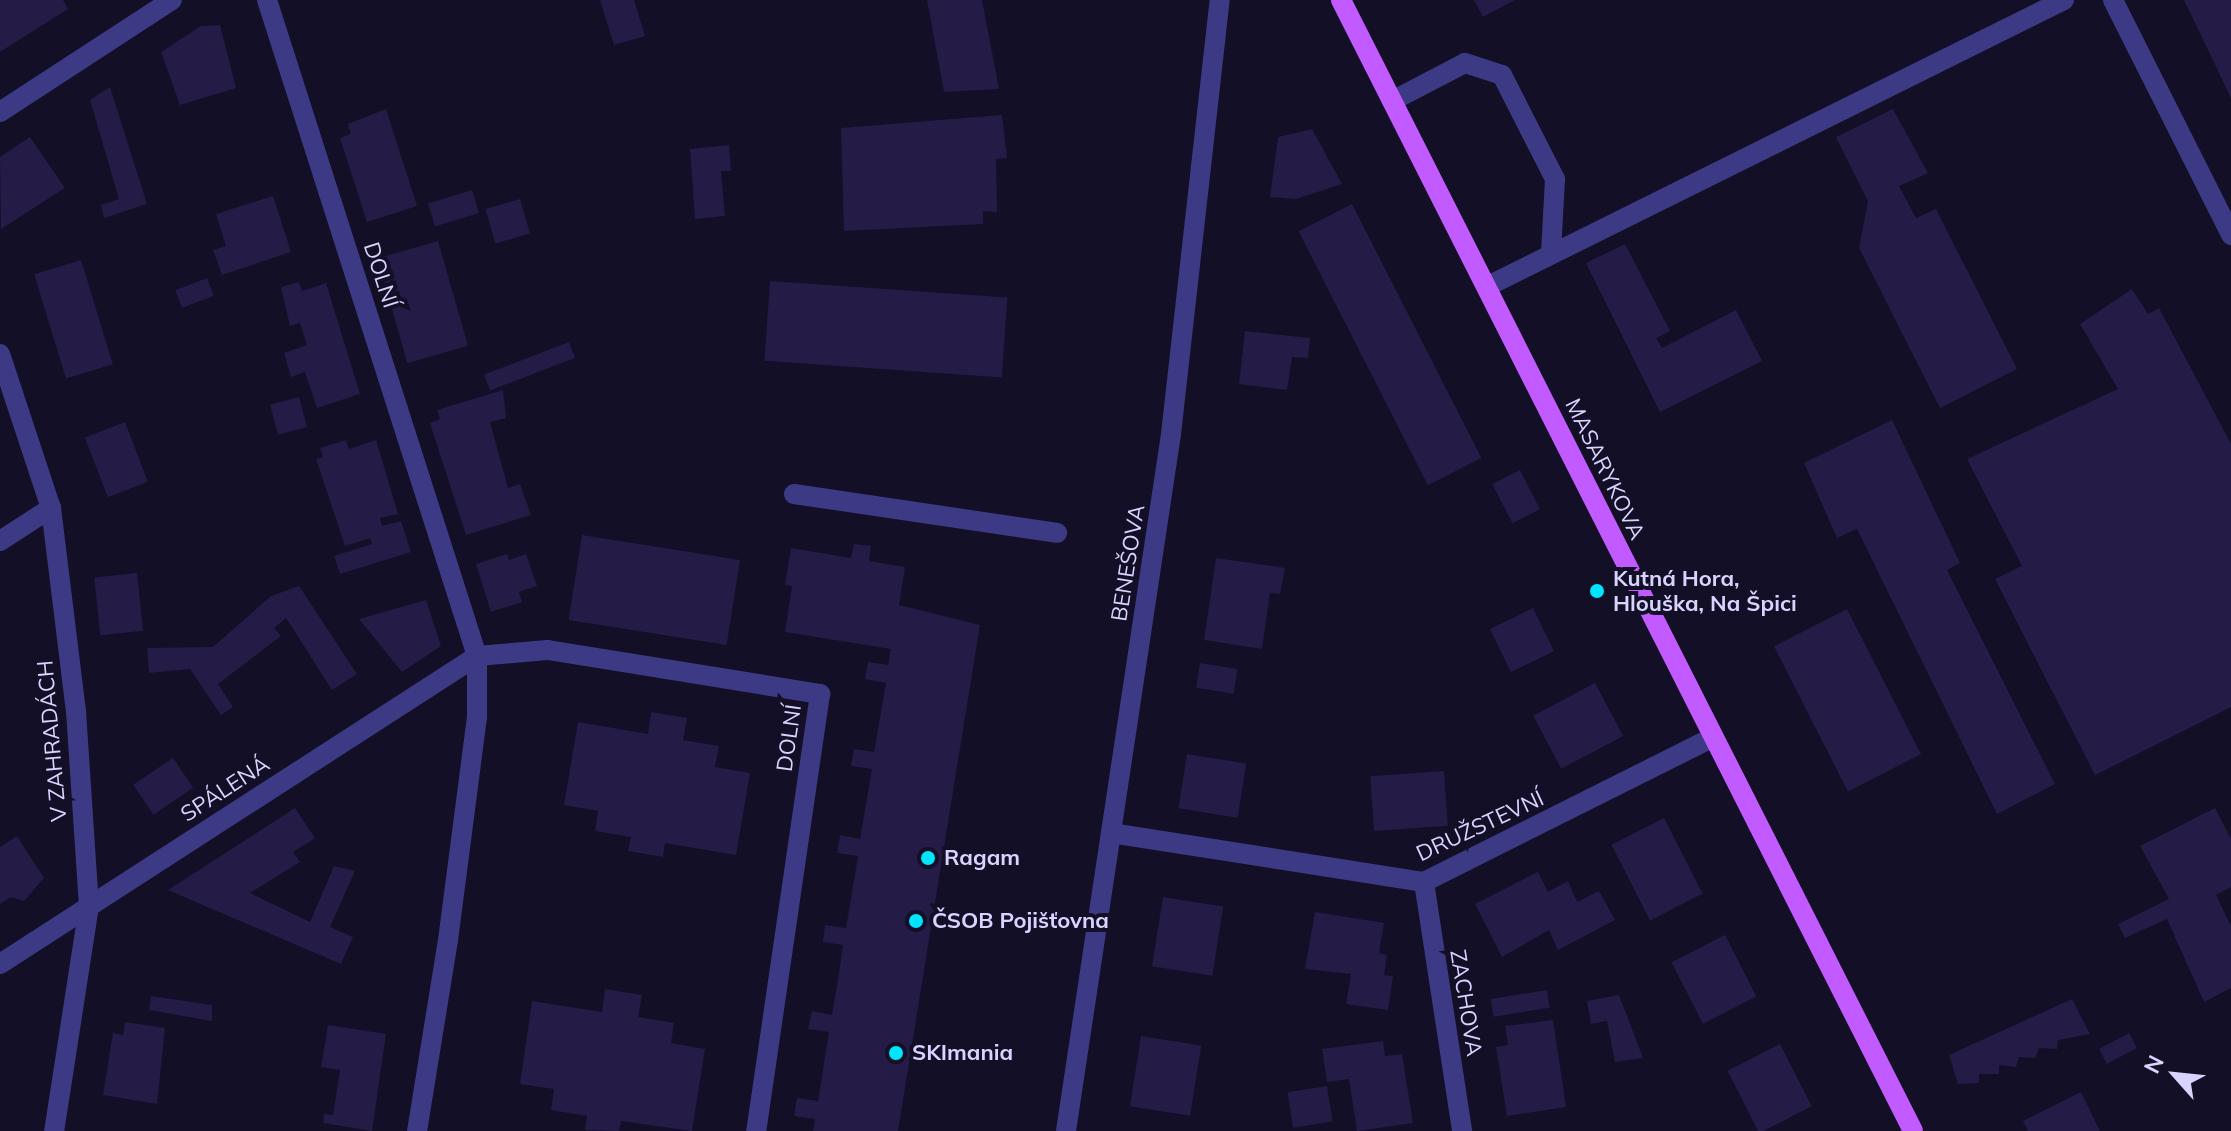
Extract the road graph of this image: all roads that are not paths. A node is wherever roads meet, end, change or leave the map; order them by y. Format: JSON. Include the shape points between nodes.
{"nodes":[{"id":1,"x":172,"y":0,"type":"edge"},
{"id":2,"x":267,"y":0,"type":"edge"},
{"id":3,"x":1220,"y":0,"type":"edge"},
{"id":4,"x":1341,"y":0,"type":"edge"},
{"id":5,"x":2064,"y":0,"type":"edge"},
{"id":6,"x":2113,"y":0,"type":"edge"},
{"id":7,"x":1392,"y":101,"type":"junction"},
{"id":8,"x":0,"y":112,"type":"edge"},
{"id":9,"x":2223,"y":198,"type":"edge"},
{"id":10,"x":2231,"y":235,"type":"edge"},
{"id":11,"x":1551,"y":254,"type":"junction"},
{"id":12,"x":1488,"y":286,"type":"junction"},
{"id":13,"x":0,"y":354,"type":"edge"},
{"id":14,"x":794,"y":494,"type":"dead end"},
{"id":15,"x":51,"y":508,"type":"junction"},
{"id":16,"x":1057,"y":533,"type":"dead end"},
{"id":17,"x":0,"y":541,"type":"edge"},
{"id":18,"x":477,"y":656,"type":"junction"},
{"id":19,"x":1711,"y":738,"type":"junction"},
{"id":20,"x":1111,"y":833,"type":"junction"},
{"id":21,"x":1424,"y":882,"type":"junction"},
{"id":22,"x":89,"y":906,"type":"junction"},
{"id":23,"x":0,"y":964,"type":"edge"},
{"id":24,"x":54,"y":1131,"type":"edge"},
{"id":25,"x":417,"y":1131,"type":"edge"},
{"id":26,"x":756,"y":1131,"type":"edge"},
{"id":27,"x":1066,"y":1131,"type":"edge"},
{"id":28,"x":1462,"y":1131,"type":"edge"},
{"id":29,"x":1913,"y":1131,"type":"edge"}],
"edges":[{"from":1,"to":8,"type":"street"},
{"from":2,"to":18,"type":"street","name":"DOLNÍ"},
{"from":3,"to":20,"type":"street","name":"BENEŠOVA","via":[[1173,419]]},
{"from":4,"to":7,"type":"main road","name":"MASARYKOVA"},
{"from":5,"to":11,"type":"street"},
{"from":6,"to":9,"type":"street"},
{"from":7,"to":11,"type":"street","via":[[1465,63],[1502,75],[1555,179]]},
{"from":7,"to":12,"type":"main road","name":"MASARYKOVA"},
{"from":9,"to":10,"type":"street"},
{"from":11,"to":12,"type":"street"},
{"from":12,"to":19,"type":"main road","name":"MASARYKOVA"},
{"from":13,"to":15,"type":"street","name":"V ZAHRADÁCH"},
{"from":14,"to":16,"type":"street"},
{"from":15,"to":17,"type":"street"},
{"from":15,"to":22,"type":"street","name":"V ZAHRADÁCH","via":[[76,711]]},
{"from":18,"to":22,"type":"street","name":"SPÁLENÁ"},
{"from":18,"to":25,"type":"street","name":"DOLNÍ","via":[[475,732]]},
{"from":18,"to":26,"type":"street","name":"DOLNÍ","via":[[548,650],[820,694]]},
{"from":19,"to":21,"type":"street","name":"DRUŽSTEVNÍ"},
{"from":19,"to":29,"type":"main road","name":"MASARYKOVA"},
{"from":20,"to":21,"type":"street","name":"DRUŽSTEVNÍ"},
{"from":20,"to":27,"type":"street","name":"BENEŠOVA"},
{"from":21,"to":28,"type":"street","name":"ZACHOVA"},
{"from":22,"to":23,"type":"street","name":"SPÁLENÁ"},
{"from":22,"to":24,"type":"street","name":"V ZAHRADÁCH"}]}
